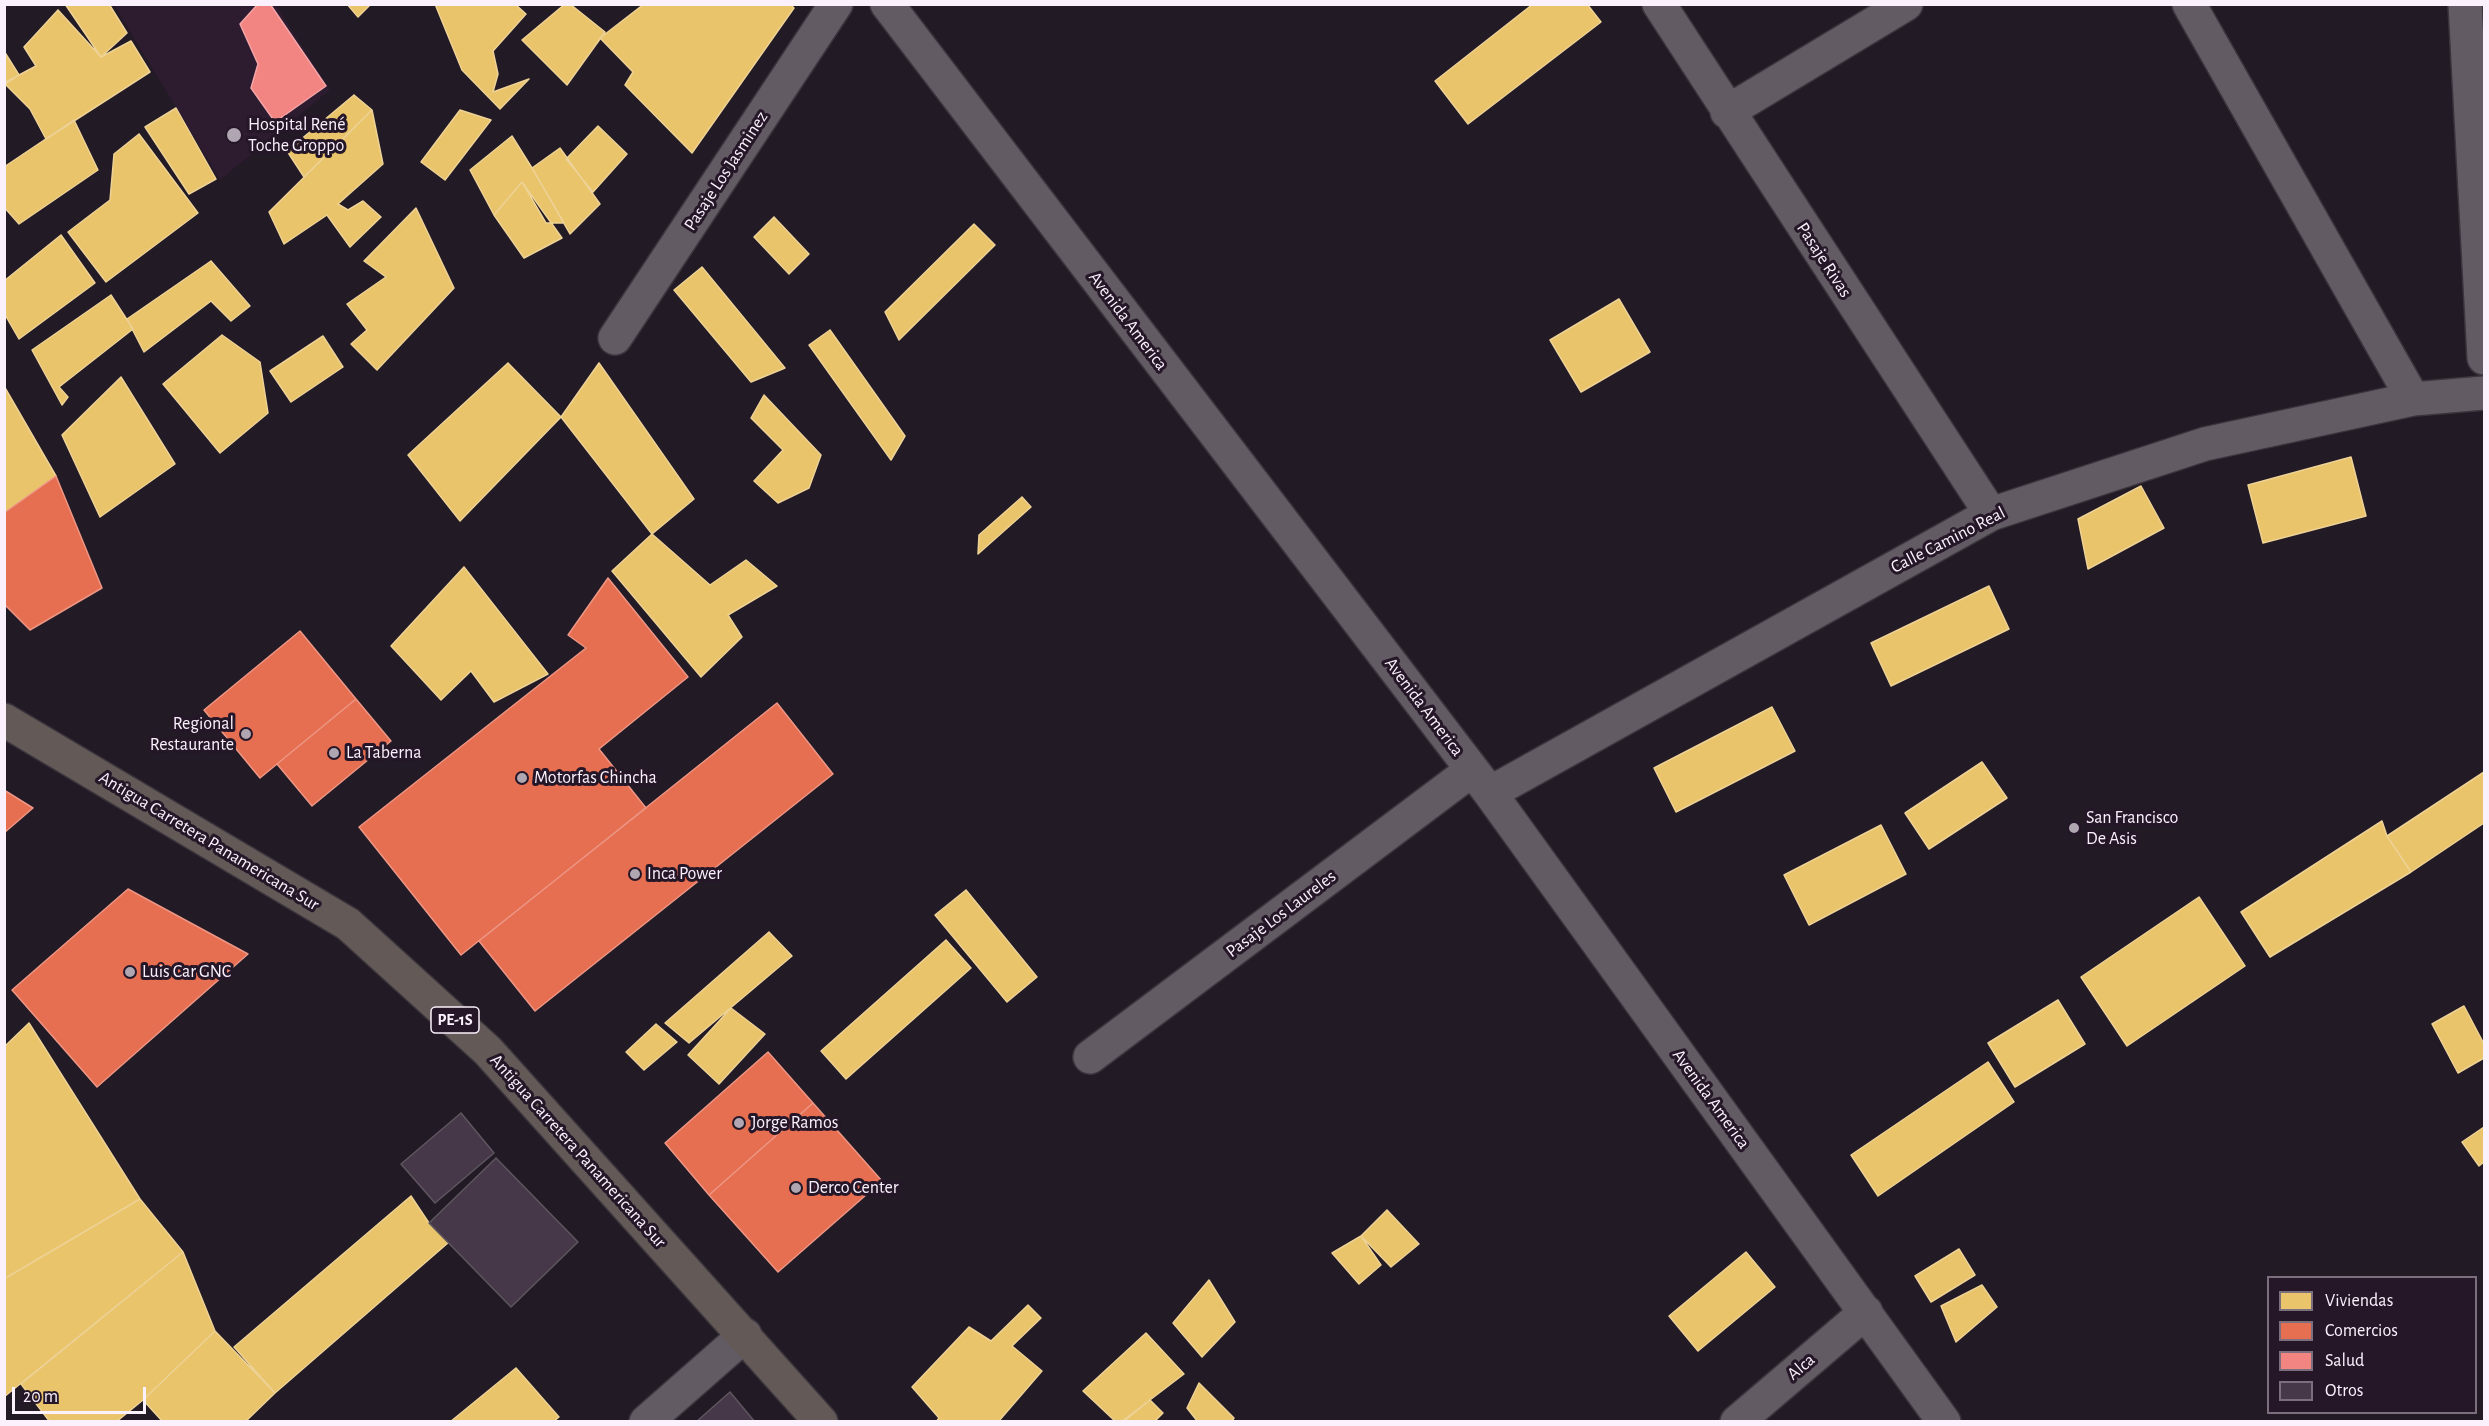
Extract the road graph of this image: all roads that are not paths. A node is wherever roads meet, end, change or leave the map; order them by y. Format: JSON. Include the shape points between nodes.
{"nodes":[{"id":1,"x":836,"y":4,"type":"edge"},
{"id":2,"x":887,"y":4,"type":"edge"},
{"id":3,"x":1659,"y":4,"type":"edge"},
{"id":4,"x":1906,"y":4,"type":"edge"},
{"id":5,"x":2189,"y":4,"type":"edge"},
{"id":6,"x":2465,"y":4,"type":"edge"},
{"id":7,"x":1727,"y":112,"type":"junction"},
{"id":8,"x":615,"y":338,"type":"dead end"},
{"id":9,"x":2484,"y":358,"type":"edge"},
{"id":10,"x":2484,"y":393,"type":"edge"},
{"id":11,"x":2413,"y":399,"type":"junction"},
{"id":12,"x":1991,"y":514,"type":"junction"},
{"id":13,"x":4,"y":720,"type":"edge"},
{"id":14,"x":1481,"y":782,"type":"junction"},
{"id":15,"x":1090,"y":1057,"type":"dead end"},
{"id":16,"x":1866,"y":1312,"type":"junction"},
{"id":17,"x":745,"y":1335,"type":"junction"},
{"id":18,"x":646,"y":1422,"type":"edge"},
{"id":19,"x":821,"y":1422,"type":"edge"},
{"id":20,"x":1737,"y":1422,"type":"edge"},
{"id":21,"x":1944,"y":1422,"type":"edge"}],
"edges":[{"from":1,"to":8,"type":"street","name":"Pasaje Los Jasminez"},
{"from":2,"to":14,"type":"street","name":"Avenida America"},
{"from":3,"to":7,"type":"street","name":"Pasaje Rivas"},
{"from":4,"to":7,"type":"street"},
{"from":5,"to":11,"type":"street"},
{"from":6,"to":9,"type":"street"},
{"from":7,"to":12,"type":"street","name":"Pasaje Rivas"},
{"from":10,"to":11,"type":"street","name":"Calle Camino Real"},
{"from":11,"to":12,"type":"street","name":"Calle Camino Real","via":[[2205,444]]},
{"from":12,"to":14,"type":"street","name":"Calle Camino Real"},
{"from":13,"to":17,"type":"highway","name":"Antigua Carretera Panamericana Sur","number":"PE-1S","via":[[348,924],[488,1051]]},
{"from":14,"to":15,"type":"street","name":"Pasaje Los Laureles"},
{"from":14,"to":16,"type":"street","name":"Avenida America"},
{"from":16,"to":20,"type":"street","name":"Alca"},
{"from":16,"to":21,"type":"street","name":"Avenida America"},
{"from":17,"to":18,"type":"street"},
{"from":17,"to":19,"type":"highway","name":"Antigua Carretera Panamericana Sur","number":"PE-1S"}]}
